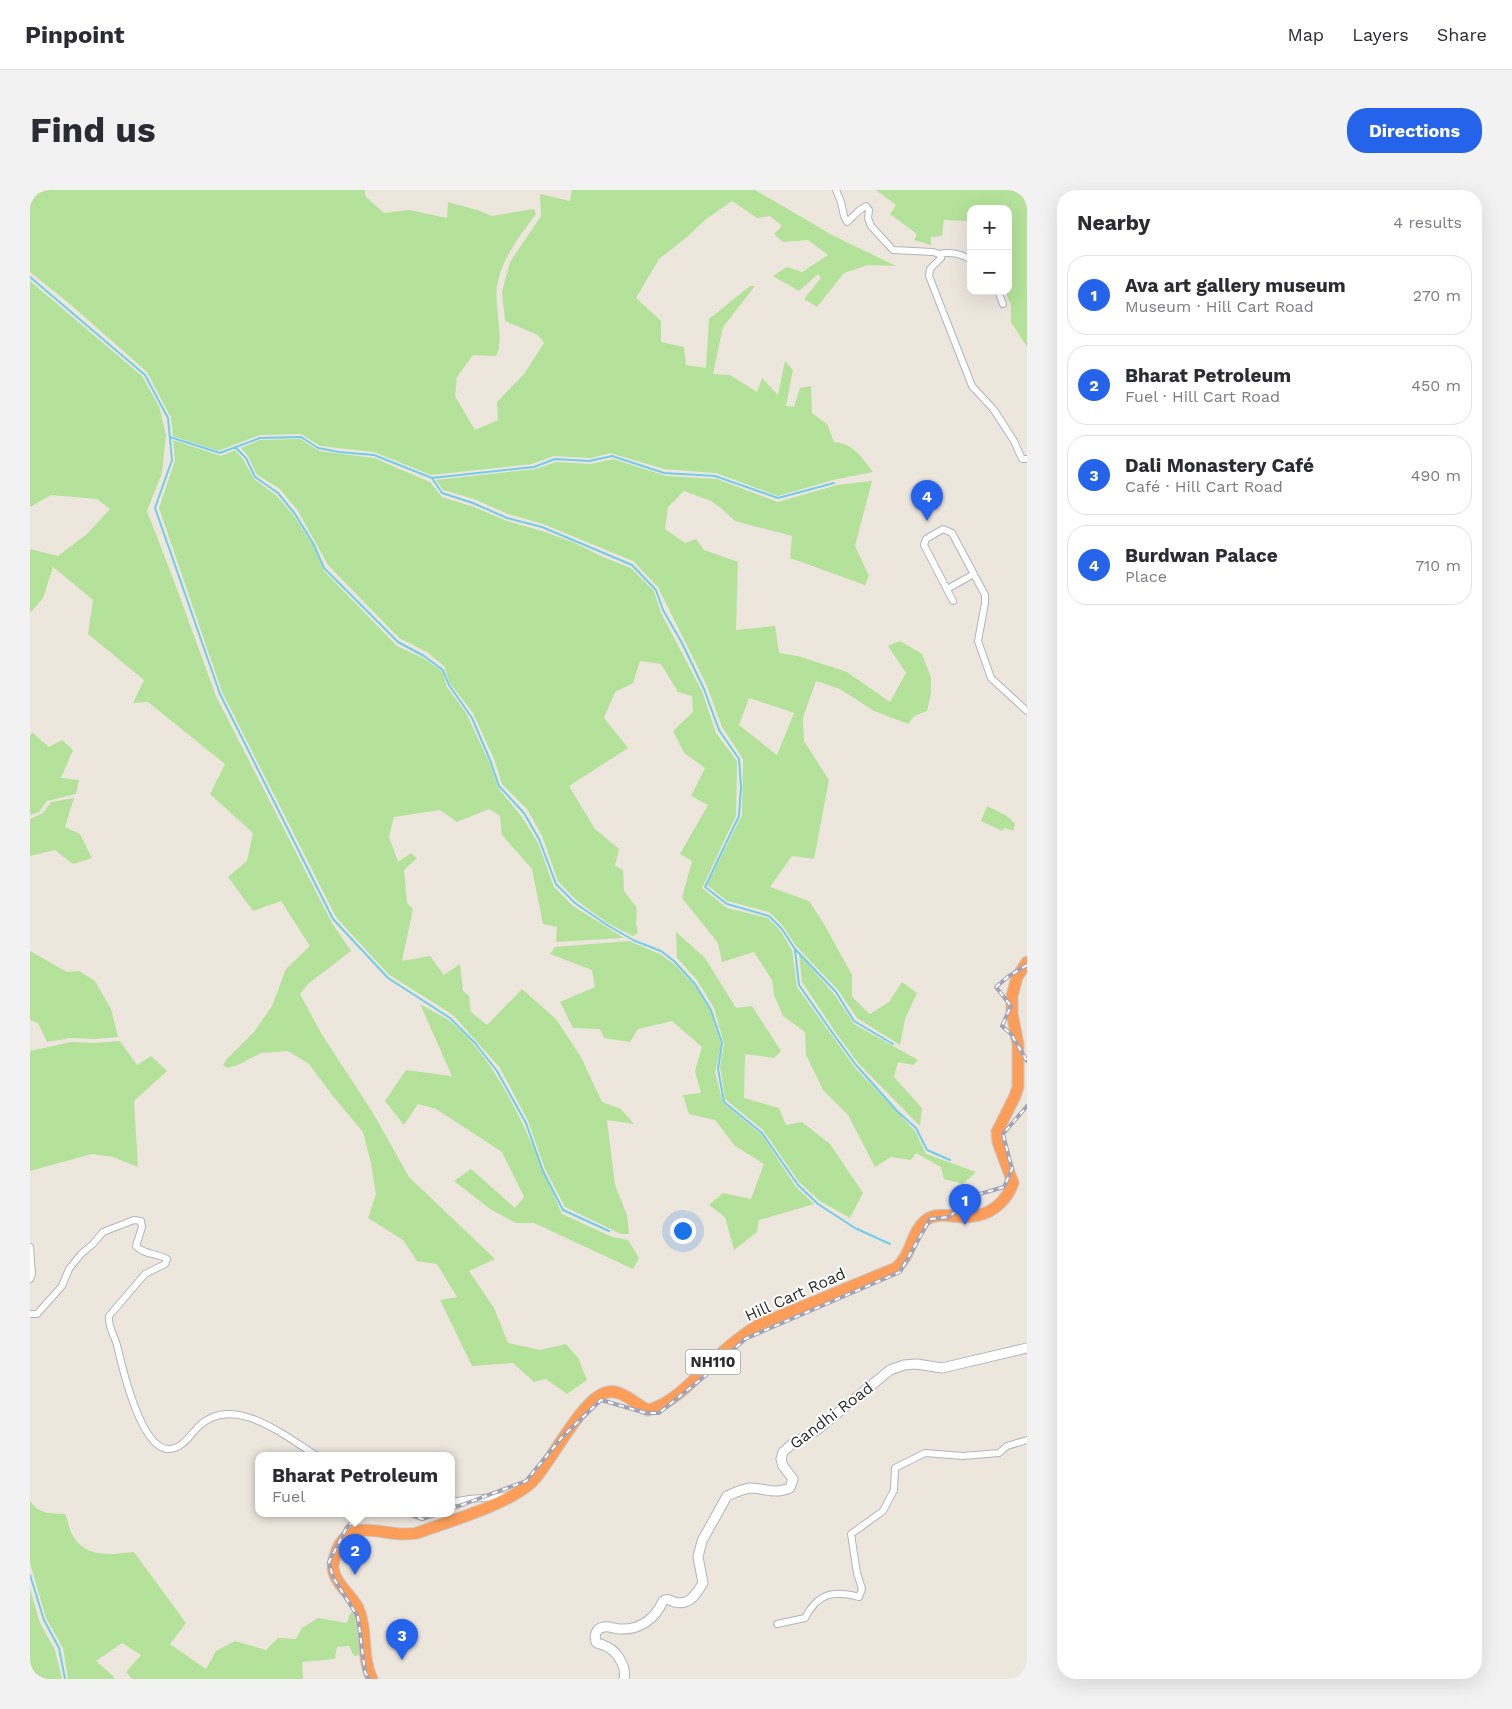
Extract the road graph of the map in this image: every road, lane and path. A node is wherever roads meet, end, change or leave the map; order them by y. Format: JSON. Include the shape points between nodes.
{"nodes":[{"id":1,"x":836,"y":190,"type":"edge"},
{"id":2,"x":939,"y":254,"type":"junction"},
{"id":3,"x":967,"y":258,"type":"edge"},
{"id":4,"x":1000,"y":295,"type":"edge"},
{"id":5,"x":1004,"y":304,"type":"dead end"},
{"id":6,"x":1027,"y":459,"type":"edge"},
{"id":7,"x":974,"y":574,"type":"junction"},
{"id":8,"x":947,"y":589,"type":"junction"},
{"id":9,"x":953,"y":601,"type":"dead end"},
{"id":10,"x":1027,"y":711,"type":"edge"},
{"id":11,"x":1027,"y":962,"type":"edge"},
{"id":12,"x":30,"y":1248,"type":"edge"},
{"id":13,"x":30,"y":1279,"type":"edge"},
{"id":14,"x":30,"y":1314,"type":"edge"},
{"id":15,"x":1027,"y":1348,"type":"edge"},
{"id":16,"x":1027,"y":1440,"type":"edge"},
{"id":17,"x":310,"y":1452,"type":"edge"},
{"id":18,"x":512,"y":1496,"type":"junction"},
{"id":19,"x":455,"y":1501,"type":"edge"},
{"id":20,"x":777,"y":1624,"type":"dead end"},
{"id":21,"x":372,"y":1679,"type":"edge"},
{"id":22,"x":624,"y":1679,"type":"edge"}],
"edges":[{"from":1,"to":2,"type":"street","via":[[847,222],[866,206],[871,226],[893,250]]},
{"from":2,"to":3,"type":"street","via":[[950,252]]},
{"from":2,"to":6,"type":"street","via":[[941,258],[930,269],[929,276],[972,386],[994,410],[1022,459]]},
{"from":4,"to":5,"type":"street"},
{"from":7,"to":8,"type":"street"},
{"from":7,"to":8,"type":"street","via":[[952,533],[942,530],[926,539],[924,545]]},
{"from":7,"to":10,"type":"street","via":[[985,595],[978,641],[991,678]]},
{"from":8,"to":9,"type":"street"},
{"from":11,"to":18,"type":"highway","name":"Hill Cart Road","number":"NH110","via":[[1017,977],[1012,996],[1018,1044],[1018,1086],[998,1132],[998,1142],[1013,1183],[1009,1195],[988,1213],[968,1217],[933,1216],[926,1220],[904,1262],[896,1268],[742,1335],[659,1408],[648,1410],[621,1393],[608,1391],[598,1396],[563,1436],[531,1483]]},
{"from":12,"to":13,"type":"street"},
{"from":14,"to":17,"type":"street","via":[[37,1314],[44,1307],[62,1286],[69,1269],[103,1232],[142,1220],[136,1246],[141,1252],[168,1259],[165,1264],[144,1274],[109,1316],[109,1323],[129,1393],[151,1437],[158,1446],[178,1447],[205,1420],[230,1414],[263,1423]]},
{"from":15,"to":22,"type":"main road","name":"Gandhi Road","via":[[942,1368],[917,1364],[890,1370],[817,1430],[783,1452],[783,1466],[793,1479],[790,1488],[769,1492],[749,1488],[727,1496],[702,1541],[698,1557],[703,1583],[690,1601],[683,1603],[667,1599],[649,1621],[635,1628],[605,1627],[597,1631],[596,1642],[622,1661]]},
{"from":16,"to":20,"type":"street","via":[[1006,1446],[999,1453],[963,1456],[925,1453],[895,1468],[894,1490],[883,1511],[851,1534],[862,1589],[859,1597],[846,1593],[831,1594],[818,1599],[806,1618]]},
{"from":18,"to":19,"type":"street"},
{"from":18,"to":21,"type":"highway","name":"Hill Cart Road","number":"NH110","via":[[417,1533],[361,1530],[348,1534],[340,1542],[334,1569],[361,1617],[367,1668]]}]}
